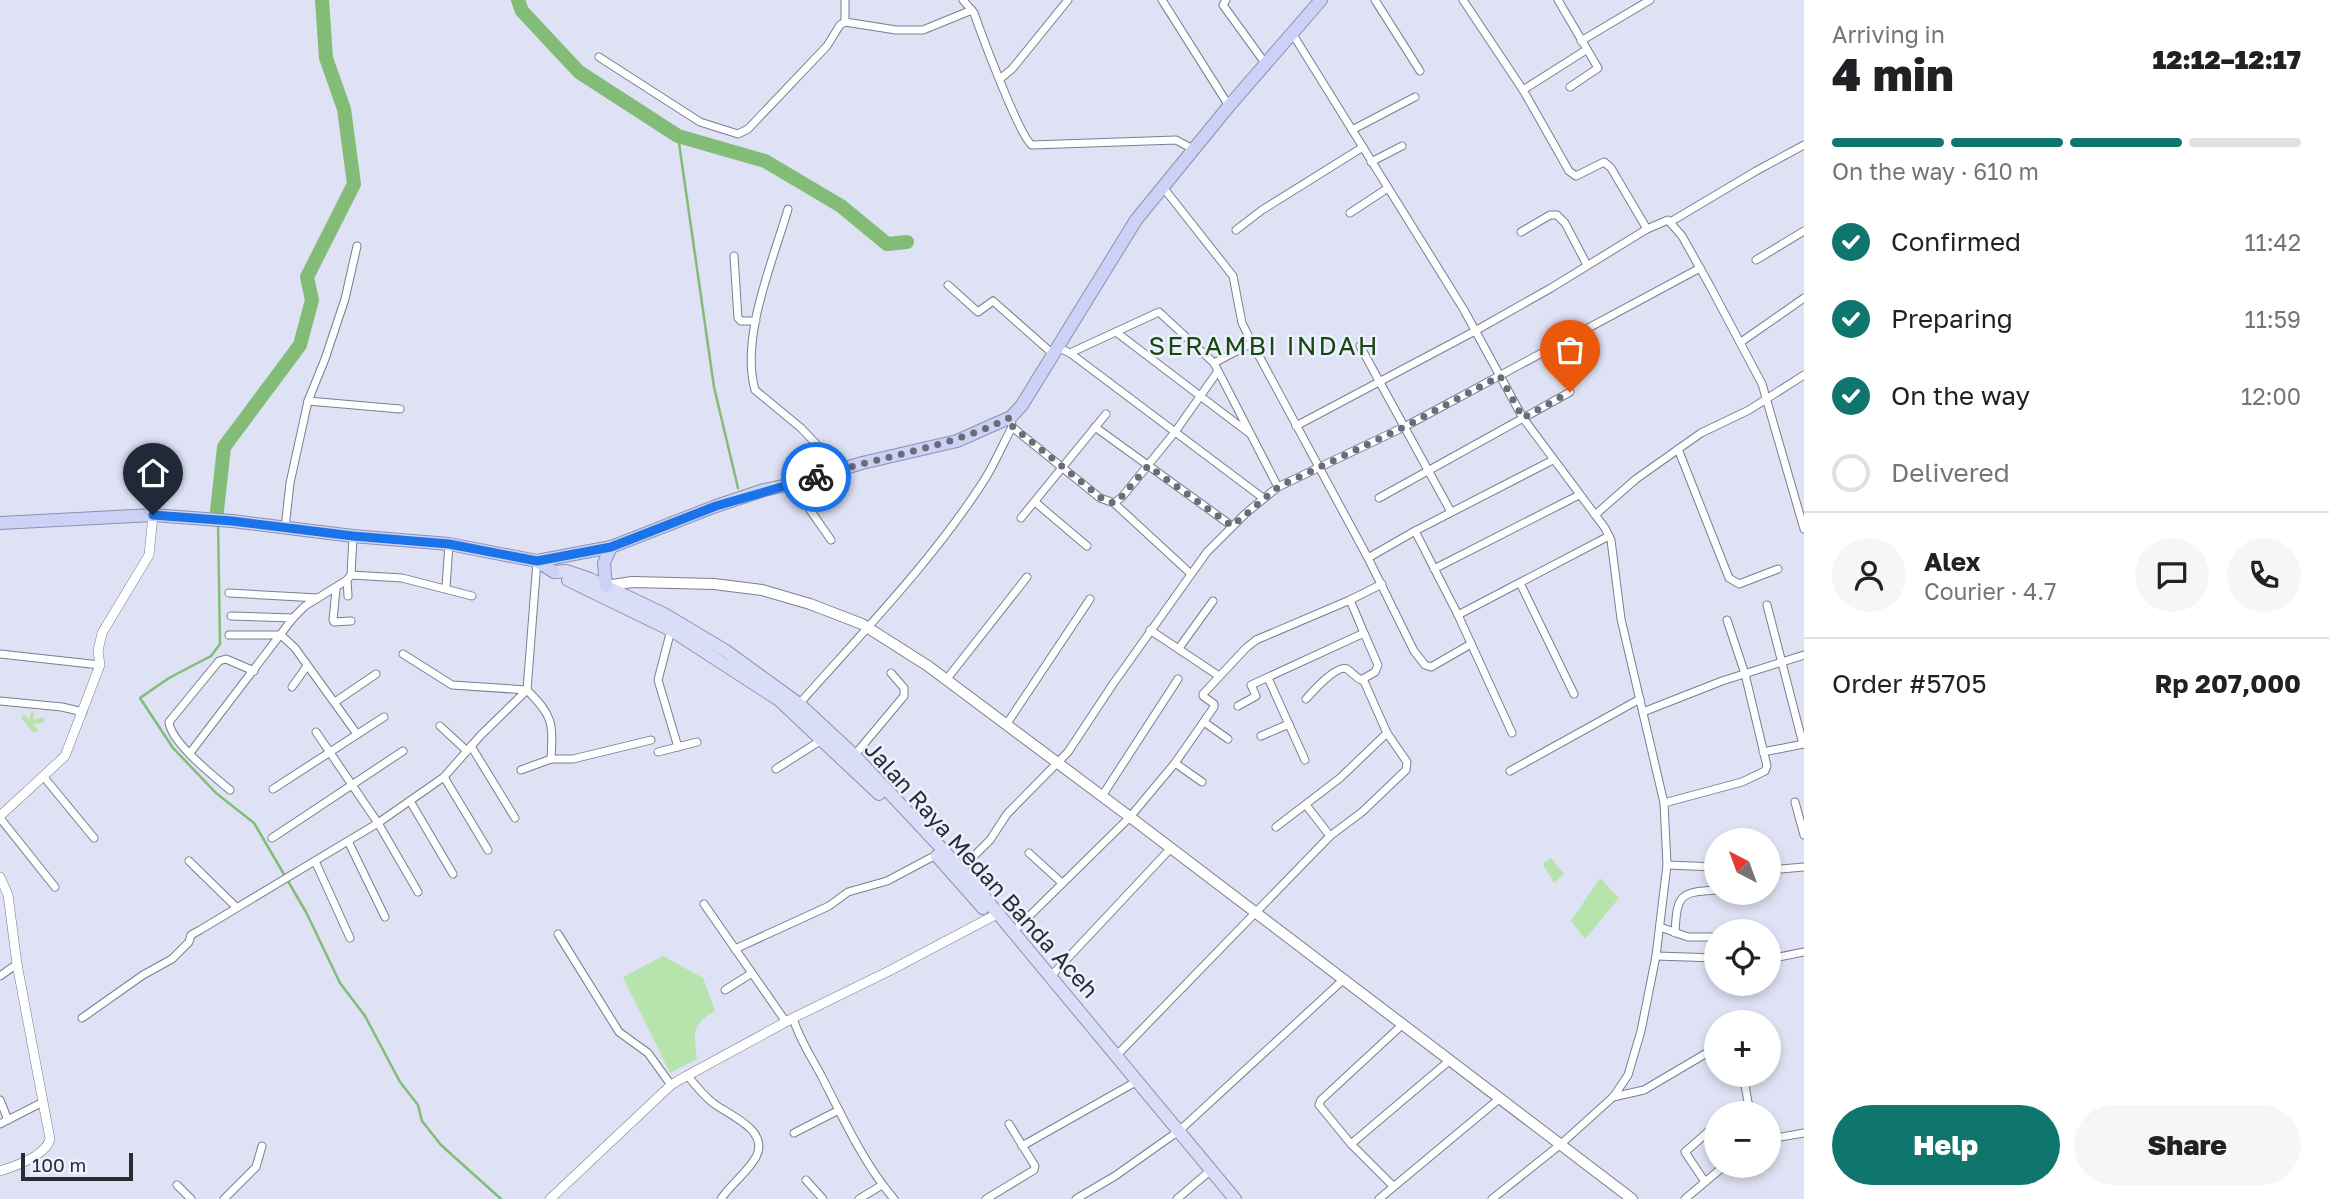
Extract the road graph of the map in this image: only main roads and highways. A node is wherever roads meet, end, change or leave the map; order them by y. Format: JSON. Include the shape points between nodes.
{"nodes":[{"id":1,"x":1321,"y":0,"type":"edge"},
{"id":2,"x":0,"y":523,"type":"edge"},
{"id":3,"x":611,"y":547,"type":"junction"},
{"id":4,"x":537,"y":561,"type":"junction"},
{"id":5,"x":554,"y":572,"type":"junction"},
{"id":6,"x":606,"y":586,"type":"junction"},
{"id":7,"x":851,"y":759,"type":"junction"},
{"id":8,"x":995,"y":915,"type":"junction"},
{"id":9,"x":1176,"y":1133,"type":"junction"},
{"id":10,"x":1209,"y":1173,"type":"junction"},
{"id":11,"x":1629,"y":1198,"type":"edge"},
{"id":12,"x":1224,"y":1199,"type":"edge"},
{"id":13,"x":1236,"y":1199,"type":"edge"}],
"edges":[{"from":1,"to":3,"type":"highway","via":[[1136,220],[1012,422],[957,441],[764,490]]},
{"from":2,"to":4,"type":"highway","name":"Jalan Raya Medan Banda Aceh","via":[[153,515],[449,544]]},
{"from":3,"to":4,"type":"highway"},
{"from":3,"to":6,"type":"highway","via":[[604,563]]},
{"from":4,"to":5,"type":"highway","name":"Jalan Raya Medan Banda Aceh"},
{"from":5,"to":6,"type":"main road","name":"Jalan Raya Medan Banda Aceh","via":[[566,571]]},
{"from":5,"to":7,"type":"main road","via":[[671,630],[779,700]]},
{"from":6,"to":7,"type":"main road","name":"Jalan Raya Medan Banda Aceh","via":[[664,614],[752,668],[799,704]]},
{"from":6,"to":11,"type":"main road","via":[[700,583],[762,590],[867,627],[1130,817]]},
{"from":7,"to":8,"type":"main road"},
{"from":7,"to":8,"type":"main road","name":"Jalan Raya Medan Banda Aceh","via":[[961,869]]},
{"from":8,"to":9,"type":"main road"},
{"from":8,"to":9,"type":"main road","name":"Jalan Raya Medan Banda Aceh","via":[[1051,976]]},
{"from":9,"to":10,"type":"main road"},
{"from":10,"to":12,"type":"main road"},
{"from":10,"to":13,"type":"main road"}]}
